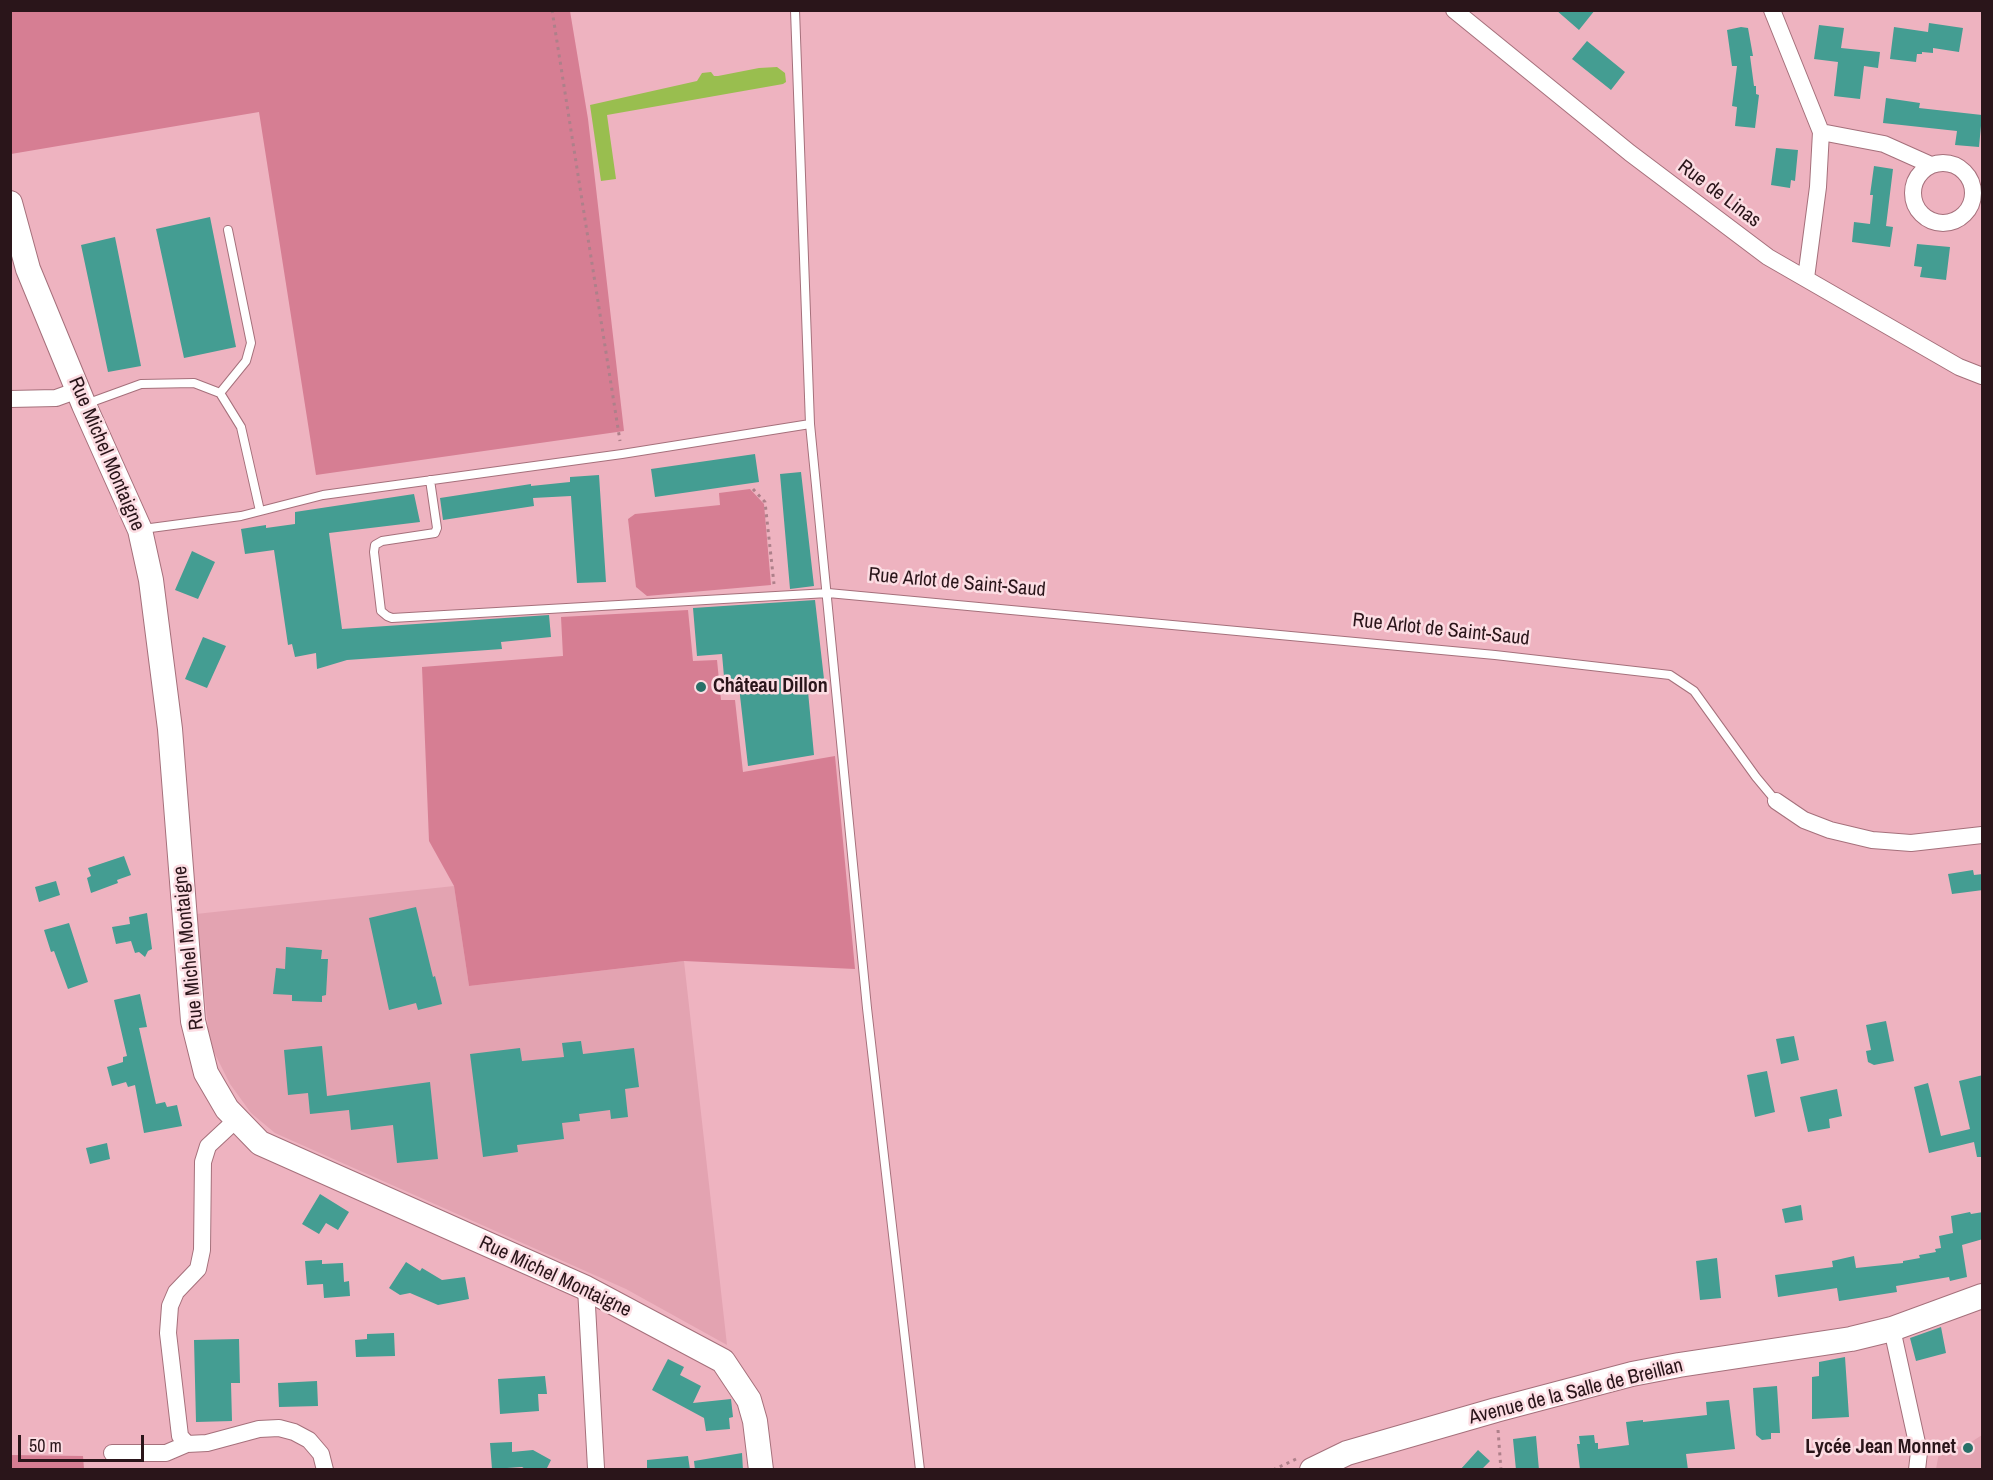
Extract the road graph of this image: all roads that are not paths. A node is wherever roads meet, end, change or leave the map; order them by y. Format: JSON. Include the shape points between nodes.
{"nodes":[{"id":1,"x":795,"y":10,"type":"edge"},
{"id":2,"x":1454,"y":10,"type":"edge"},
{"id":3,"x":1772,"y":10,"type":"edge"},
{"id":4,"x":1821,"y":132,"type":"junction"},
{"id":5,"x":1931,"y":165,"type":"dead end"},
{"id":6,"x":10,"y":202,"type":"edge"},
{"id":7,"x":228,"y":230,"type":"dead end"},
{"id":8,"x":1806,"y":278,"type":"junction"},
{"id":9,"x":1983,"y":376,"type":"edge"},
{"id":10,"x":220,"y":393,"type":"junction"},
{"id":11,"x":81,"y":397,"type":"junction"},
{"id":12,"x":10,"y":399,"type":"edge"},
{"id":13,"x":810,"y":424,"type":"junction"},
{"id":14,"x":430,"y":480,"type":"junction"},
{"id":15,"x":260,"y":511,"type":"junction"},
{"id":16,"x":140,"y":530,"type":"junction"},
{"id":17,"x":828,"y":593,"type":"junction"},
{"id":18,"x":1776,"y":801,"type":"joint"},
{"id":19,"x":1983,"y":835,"type":"edge"},
{"id":20,"x":237,"y":1119,"type":"junction"},
{"id":21,"x":586,"y":1288,"type":"junction"},
{"id":22,"x":1983,"y":1296,"type":"edge"},
{"id":23,"x":1892,"y":1329,"type":"junction"},
{"id":24,"x":187,"y":1444,"type":"junction"},
{"id":25,"x":112,"y":1453,"type":"dead end"},
{"id":26,"x":596,"y":1468,"type":"edge"},
{"id":27,"x":325,"y":1470,"type":"edge"},
{"id":28,"x":761,"y":1470,"type":"edge"},
{"id":29,"x":920,"y":1470,"type":"edge"},
{"id":30,"x":1312,"y":1470,"type":"edge"},
{"id":31,"x":1917,"y":1470,"type":"edge"}],
"edges":[{"from":1,"to":13,"type":"lane"},
{"from":2,"to":8,"type":"street","name":"Rue de Linas","via":[[1696,204],[1768,257]]},
{"from":3,"to":4,"type":"street"},
{"from":4,"to":5,"type":"street","via":[[1884,144]]},
{"from":4,"to":8,"type":"street"},
{"from":6,"to":11,"type":"street","name":"Rue Michel Montaigne","via":[[28,269]]},
{"from":7,"to":10,"type":"lane","via":[[251,343],[246,361]]},
{"from":8,"to":9,"type":"street","name":"Rue de Linas","via":[[1959,368]]},
{"from":10,"to":11,"type":"lane","via":[[194,383],[141,384]]},
{"from":10,"to":15,"type":"lane","via":[[241,427]]},
{"from":11,"to":12,"type":"street"},
{"from":11,"to":16,"type":"street","name":"Rue Michel Montaigne"},
{"from":13,"to":14,"type":"lane"},
{"from":13,"to":17,"type":"lane"},
{"from":14,"to":15,"type":"lane","via":[[323,495]]},
{"from":14,"to":17,"type":"lane","name":"Rue Arlot de Saint-Saud","via":[[435,532],[375,545],[381,611],[392,618]]},
{"from":15,"to":16,"type":"lane"},
{"from":16,"to":20,"type":"street","name":"Rue Michel Montaigne","via":[[152,580],[170,729],[194,1021],[206,1073]]},
{"from":17,"to":18,"type":"lane","name":"Rue Arlot de Saint-Saud","via":[[1670,675],[1694,691]]},
{"from":17,"to":29,"type":"lane","via":[[867,1008]]},
{"from":18,"to":19,"type":"street","name":"Rue Arlot de Saint-Saud","via":[[1821,827],[1872,840],[1911,843]]},
{"from":20,"to":21,"type":"street","name":"Rue Michel Montaigne","via":[[260,1143]]},
{"from":20,"to":24,"type":"street","via":[[208,1146],[202,1162],[202,1250],[198,1269],[176,1292],[170,1306],[168,1333],[176,1411],[180,1436]]},
{"from":21,"to":26,"type":"street"},
{"from":21,"to":28,"type":"street","name":"Rue Michel Montaigne","via":[[723,1361],[749,1400]]},
{"from":22,"to":23,"type":"street","name":"Avenue de la Salle de Breillan"},
{"from":23,"to":30,"type":"street","name":"Avenue de la Salle de Breillan","via":[[1839,1342],[1632,1374],[1347,1453]]},
{"from":23,"to":31,"type":"street","via":[[1919,1452]]},
{"from":24,"to":25,"type":"street","via":[[166,1453]]},
{"from":24,"to":27,"type":"street","via":[[279,1428],[309,1440],[321,1454]]}]}
